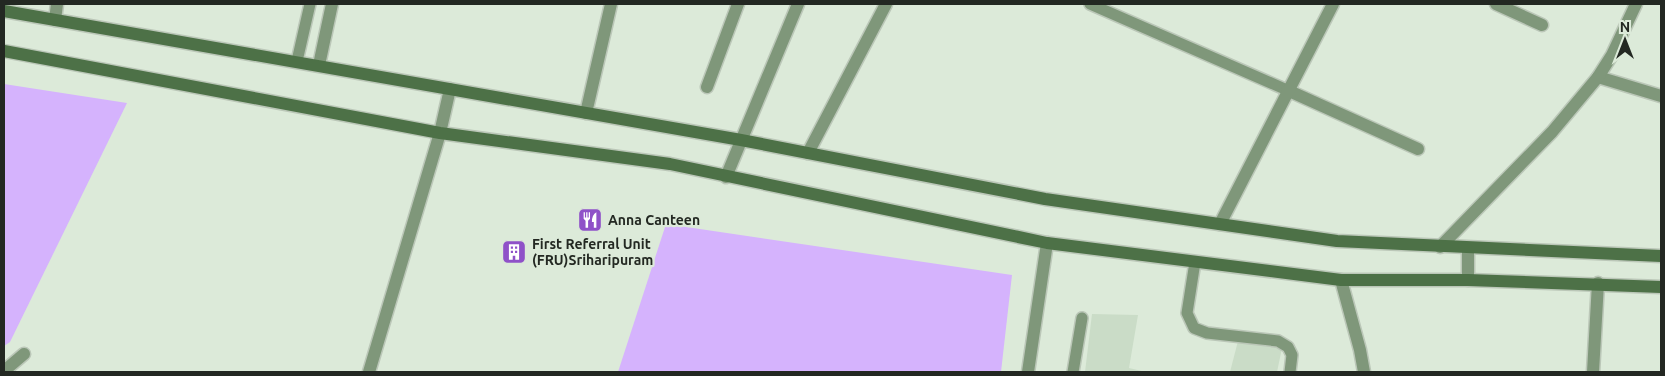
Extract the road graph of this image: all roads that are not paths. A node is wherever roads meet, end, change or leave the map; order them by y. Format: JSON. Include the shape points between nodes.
{"nodes":[{"id":1,"x":57,"y":4,"type":"edge"},
{"id":2,"x":310,"y":4,"type":"edge"},
{"id":3,"x":332,"y":4,"type":"edge"},
{"id":4,"x":611,"y":4,"type":"edge"},
{"id":5,"x":738,"y":4,"type":"edge"},
{"id":6,"x":798,"y":4,"type":"edge"},
{"id":7,"x":886,"y":4,"type":"edge"},
{"id":8,"x":1090,"y":4,"type":"edge"},
{"id":9,"x":1333,"y":4,"type":"edge"},
{"id":10,"x":1496,"y":4,"type":"edge"},
{"id":11,"x":1636,"y":4,"type":"edge"},
{"id":12,"x":4,"y":11,"type":"edge"},
{"id":13,"x":55,"y":20,"type":"junction"},
{"id":14,"x":1542,"y":25,"type":"dead end"},
{"id":15,"x":4,"y":51,"type":"edge"},
{"id":16,"x":297,"y":61,"type":"junction"},
{"id":17,"x":319,"y":65,"type":"junction"},
{"id":18,"x":1598,"y":77,"type":"junction"},
{"id":19,"x":707,"y":87,"type":"dead end"},
{"id":20,"x":450,"y":89,"type":"junction"},
{"id":21,"x":1288,"y":90,"type":"junction"},
{"id":22,"x":1661,"y":96,"type":"edge"},
{"id":23,"x":586,"y":114,"type":"junction"},
{"id":24,"x":440,"y":133,"type":"junction"},
{"id":25,"x":741,"y":140,"type":"junction"},
{"id":26,"x":1418,"y":149,"type":"dead end"},
{"id":27,"x":808,"y":153,"type":"junction"},
{"id":28,"x":726,"y":177,"type":"junction"},
{"id":29,"x":1220,"y":224,"type":"junction"},
{"id":30,"x":1047,"y":243,"type":"junction"},
{"id":31,"x":1440,"y":247,"type":"junction"},
{"id":32,"x":1468,"y":248,"type":"junction"},
{"id":33,"x":1661,"y":256,"type":"edge"},
{"id":34,"x":1195,"y":262,"type":"junction"},
{"id":35,"x":1341,"y":280,"type":"junction"},
{"id":36,"x":1468,"y":280,"type":"junction"},
{"id":37,"x":1598,"y":283,"type":"junction"},
{"id":38,"x":1661,"y":287,"type":"edge"},
{"id":39,"x":1082,"y":318,"type":"dead end"},
{"id":40,"x":24,"y":354,"type":"dead end"},
{"id":41,"x":4,"y":371,"type":"edge"},
{"id":42,"x":369,"y":372,"type":"edge"},
{"id":43,"x":1028,"y":372,"type":"edge"},
{"id":44,"x":1073,"y":372,"type":"edge"},
{"id":45,"x":1290,"y":372,"type":"edge"},
{"id":46,"x":1364,"y":372,"type":"edge"},
{"id":47,"x":1593,"y":372,"type":"edge"}],
"edges":[{"from":1,"to":13,"type":"street"},
{"from":2,"to":16,"type":"lane"},
{"from":3,"to":17,"type":"street"},
{"from":4,"to":23,"type":"street"},
{"from":5,"to":19,"type":"street"},
{"from":6,"to":25,"type":"street"},
{"from":7,"to":27,"type":"street"},
{"from":8,"to":21,"type":"lane"},
{"from":9,"to":21,"type":"street"},
{"from":10,"to":14,"type":"street"},
{"from":11,"to":18,"type":"street"},
{"from":12,"to":13,"type":"main road"},
{"from":13,"to":16,"type":"main road"},
{"from":15,"to":24,"type":"main road"},
{"from":16,"to":17,"type":"main road"},
{"from":17,"to":20,"type":"main road"},
{"from":18,"to":22,"type":"street"},
{"from":18,"to":31,"type":"street","via":[[1538,146]]},
{"from":20,"to":23,"type":"main road"},
{"from":20,"to":24,"type":"street"},
{"from":21,"to":26,"type":"street"},
{"from":21,"to":29,"type":"street"},
{"from":23,"to":25,"type":"main road"},
{"from":24,"to":28,"type":"main road","via":[[670,164]]},
{"from":24,"to":42,"type":"street"},
{"from":25,"to":27,"type":"main road"},
{"from":25,"to":28,"type":"street"},
{"from":27,"to":29,"type":"main road","via":[[1045,199]]},
{"from":28,"to":30,"type":"main road"},
{"from":29,"to":31,"type":"main road","via":[[1337,242]]},
{"from":30,"to":34,"type":"main road"},
{"from":30,"to":43,"type":"street"},
{"from":31,"to":32,"type":"main road"},
{"from":32,"to":33,"type":"main road"},
{"from":32,"to":36,"type":"street"},
{"from":34,"to":35,"type":"main road"},
{"from":34,"to":45,"type":"lane","via":[[1187,313],[1194,328],[1207,333],[1278,341],[1288,346],[1292,355]]},
{"from":35,"to":36,"type":"main road"},
{"from":35,"to":46,"type":"street"},
{"from":36,"to":37,"type":"main road"},
{"from":37,"to":38,"type":"main road"},
{"from":37,"to":47,"type":"street"},
{"from":39,"to":44,"type":"lane"},
{"from":40,"to":41,"type":"street"}]}
